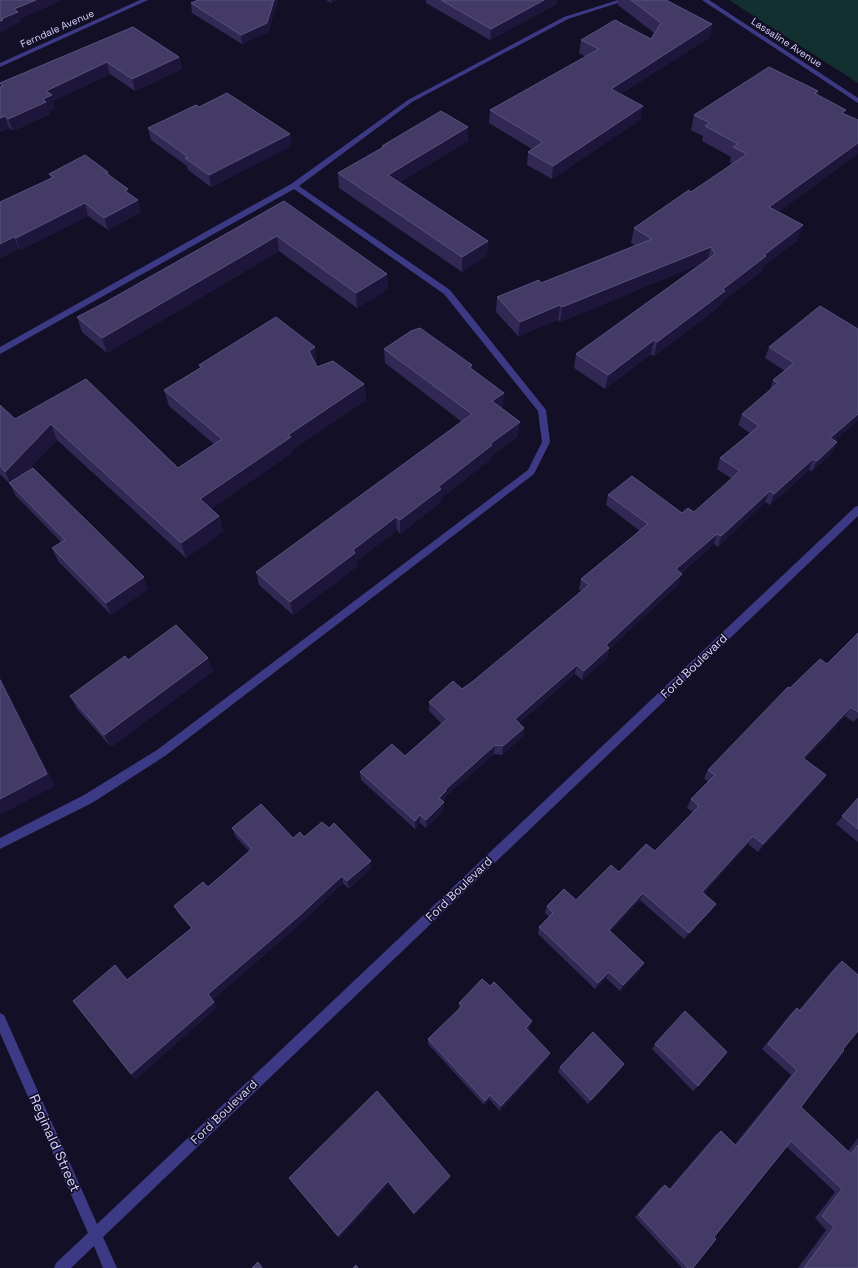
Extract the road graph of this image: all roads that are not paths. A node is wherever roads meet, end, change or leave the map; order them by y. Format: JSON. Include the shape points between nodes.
{"nodes":[{"id":1,"x":145,"y":0,"type":"edge"},
{"id":2,"x":624,"y":0,"type":"edge"},
{"id":3,"x":705,"y":0,"type":"edge"},
{"id":4,"x":0,"y":65,"type":"edge"},
{"id":5,"x":858,"y":101,"type":"edge"},
{"id":6,"x":294,"y":186,"type":"junction"},
{"id":7,"x":0,"y":351,"type":"edge"},
{"id":8,"x":858,"y":510,"type":"edge"},
{"id":9,"x":0,"y":844,"type":"edge"},
{"id":10,"x":0,"y":1018,"type":"edge"},
{"id":11,"x":96,"y":1235,"type":"junction"},
{"id":12,"x":61,"y":1268,"type":"edge"},
{"id":13,"x":110,"y":1268,"type":"edge"}],
"edges":[{"from":1,"to":4,"type":"street","name":"Ferndale Avenue"},
{"from":2,"to":6,"type":"street","via":[[566,18],[410,101]]},
{"from":3,"to":5,"type":"street","name":"Lassaline Avenue"},
{"from":6,"to":7,"type":"street"},
{"from":6,"to":9,"type":"street","via":[[447,292],[542,410],[546,442],[531,472],[161,753],[88,799]]},
{"from":8,"to":11,"type":"street","name":"Ford Boulevard"},
{"from":10,"to":11,"type":"street","name":"Reginald Street"},
{"from":11,"to":12,"type":"street","name":"Ford Boulevard"},
{"from":11,"to":13,"type":"street","name":"Reginald Street"}]}
